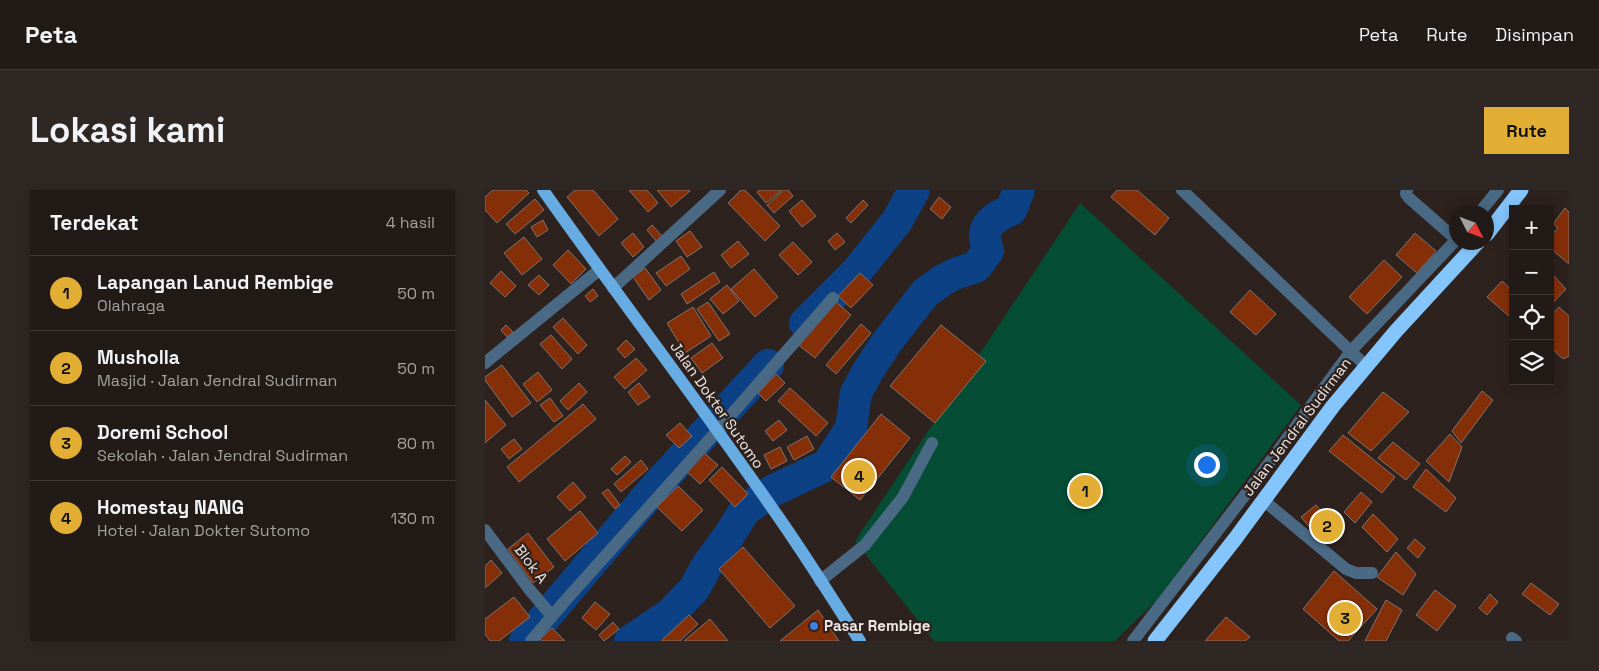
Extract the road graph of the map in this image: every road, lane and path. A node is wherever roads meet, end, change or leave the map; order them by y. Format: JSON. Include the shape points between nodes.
{"nodes":[{"id":1,"x":543,"y":190,"type":"edge"},
{"id":2,"x":720,"y":190,"type":"edge"},
{"id":3,"x":1183,"y":190,"type":"edge"},
{"id":4,"x":1407,"y":190,"type":"edge"},
{"id":5,"x":1498,"y":190,"type":"edge"},
{"id":6,"x":1521,"y":190,"type":"edge"},
{"id":7,"x":1486,"y":205,"type":"edge"},
{"id":8,"x":1494,"y":225,"type":"edge"},
{"id":9,"x":1449,"y":231,"type":"edge"},
{"id":10,"x":1456,"y":250,"type":"edge"},
{"id":11,"x":1458,"y":250,"type":"edge"},
{"id":12,"x":599,"y":270,"type":"junction"},
{"id":13,"x":613,"y":288,"type":"junction"},
{"id":14,"x":833,"y":298,"type":"dead end"},
{"id":15,"x":1351,"y":351,"type":"junction"},
{"id":16,"x":485,"y":363,"type":"edge"},
{"id":17,"x":1366,"y":366,"type":"junction"},
{"id":18,"x":717,"y":431,"type":"junction"},
{"id":19,"x":932,"y":442,"type":"dead end"},
{"id":20,"x":1263,"y":500,"type":"junction"},
{"id":21,"x":485,"y":530,"type":"edge"},
{"id":22,"x":1372,"y":573,"type":"dead end"},
{"id":23,"x":820,"y":581,"type":"junction"},
{"id":24,"x":552,"y":616,"type":"junction"},
{"id":25,"x":531,"y":641,"type":"edge"},
{"id":26,"x":861,"y":641,"type":"edge"},
{"id":27,"x":1133,"y":641,"type":"edge"},
{"id":28,"x":1155,"y":641,"type":"edge"}],
"edges":[{"from":1,"to":12,"type":"main road","name":"Jalan Dokter Sutomo"},
{"from":2,"to":13,"type":"street"},
{"from":3,"to":15,"type":"street"},
{"from":4,"to":9,"type":"street","via":[[1409,198]]},
{"from":5,"to":7,"type":"street"},
{"from":6,"to":8,"type":"highway"},
{"from":10,"to":15,"type":"street"},
{"from":11,"to":17,"type":"highway","name":"Jalan Jendral Sudirman","via":[[1426,298]]},
{"from":12,"to":13,"type":"main road","name":"Jalan Dokter Sutomo"},
{"from":12,"to":16,"type":"street"},
{"from":13,"to":18,"type":"main road","name":"Jalan Dokter Sutomo"},
{"from":14,"to":18,"type":"street"},
{"from":15,"to":17,"type":"street"},
{"from":15,"to":27,"type":"street"},
{"from":17,"to":20,"type":"highway","name":"Jalan Jendral Sudirman"},
{"from":18,"to":23,"type":"main road","name":"Jalan Dokter Sutomo"},
{"from":18,"to":24,"type":"street"},
{"from":19,"to":23,"type":"street","via":[[903,497],[865,545]]},
{"from":20,"to":22,"type":"street","via":[[1347,569],[1356,573]]},
{"from":20,"to":28,"type":"highway","name":"Jalan Jendral Sudirman"},
{"from":21,"to":24,"type":"street","name":"Blok A"},
{"from":23,"to":26,"type":"main road","name":"Jalan Dokter Sutomo"},
{"from":24,"to":25,"type":"street"}]}
